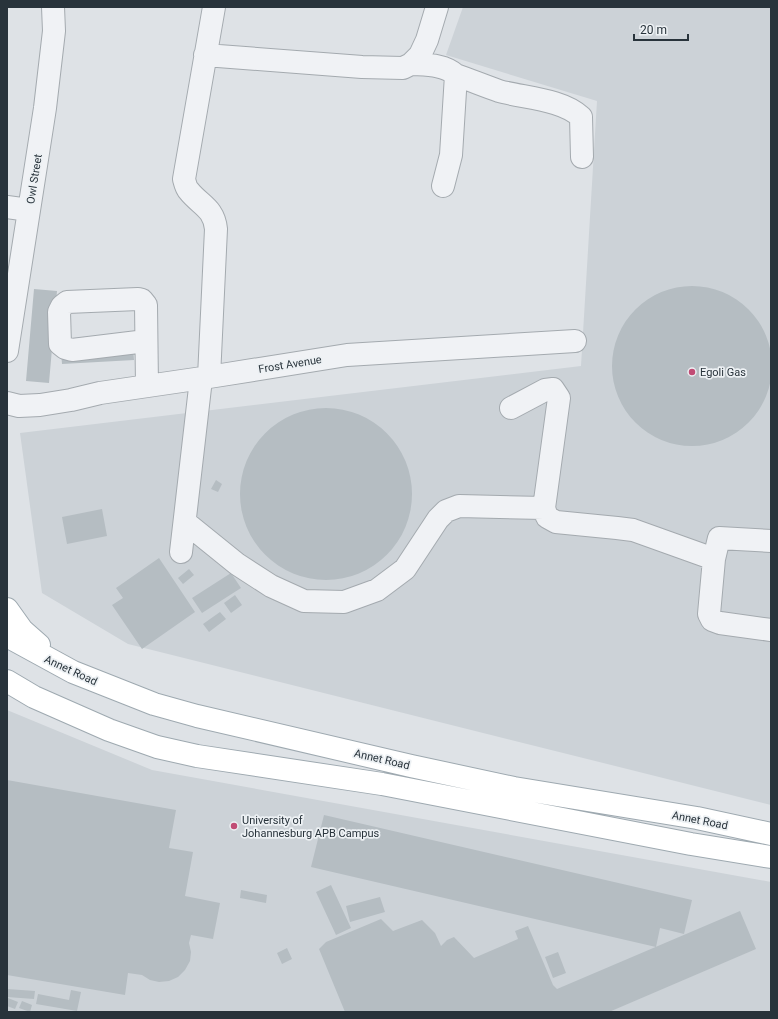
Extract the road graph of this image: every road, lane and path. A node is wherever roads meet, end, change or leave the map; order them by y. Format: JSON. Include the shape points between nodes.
{"nodes":[{"id":1,"x":53,"y":7,"type":"edge"},
{"id":2,"x":214,"y":7,"type":"edge"},
{"id":3,"x":437,"y":7,"type":"edge"},
{"id":4,"x":205,"y":55,"type":"junction"},
{"id":5,"x":411,"y":64,"type":"junction"},
{"id":6,"x":456,"y":75,"type":"junction"},
{"id":7,"x":582,"y":157,"type":"dead end"},
{"id":8,"x":443,"y":186,"type":"dead end"},
{"id":9,"x":7,"y":207,"type":"edge"},
{"id":10,"x":29,"y":210,"type":"junction"},
{"id":11,"x":146,"y":341,"type":"dead end"},
{"id":12,"x":575,"y":341,"type":"dead end"},
{"id":13,"x":7,"y":350,"type":"edge"},
{"id":14,"x":205,"y":378,"type":"junction"},
{"id":15,"x":147,"y":386,"type":"junction"},
{"id":16,"x":7,"y":403,"type":"edge"},
{"id":17,"x":511,"y":408,"type":"dead end"},
{"id":18,"x":544,"y":508,"type":"junction"},
{"id":19,"x":185,"y":522,"type":"junction"},
{"id":20,"x":771,"y":542,"type":"edge"},
{"id":21,"x":181,"y":552,"type":"dead end"},
{"id":22,"x":714,"y":559,"type":"junction"},
{"id":23,"x":7,"y":609,"type":"edge"},
{"id":24,"x":771,"y":630,"type":"edge"},
{"id":25,"x":7,"y":636,"type":"edge"},
{"id":26,"x":73,"y":672,"type":"junction"},
{"id":27,"x":7,"y":681,"type":"edge"},
{"id":28,"x":697,"y":818,"type":"junction"},
{"id":29,"x":771,"y":834,"type":"edge"},
{"id":30,"x":691,"y":844,"type":"junction"},
{"id":31,"x":771,"y":858,"type":"edge"}],
"edges":[{"from":1,"to":10,"type":"street","name":"Owl Street","via":[[54,31],[45,108]]},
{"from":2,"to":4,"type":"street"},
{"from":3,"to":5,"type":"street","via":[[420,56]]},
{"from":4,"to":5,"type":"street","via":[[362,67],[403,68]]},
{"from":4,"to":14,"type":"street","via":[[184,179],[188,189],[211,212],[216,228]]},
{"from":5,"to":6,"type":"street","via":[[445,67]]},
{"from":6,"to":7,"type":"street","via":[[499,90],[561,105],[575,112],[581,117]]},
{"from":6,"to":8,"type":"street","via":[[451,155]]},
{"from":9,"to":10,"type":"street"},
{"from":10,"to":13,"type":"street","name":"Owl Street"},
{"from":11,"to":15,"type":"street"},
{"from":12,"to":14,"type":"street","name":"Frost Avenue","via":[[346,355]]},
{"from":14,"to":15,"type":"street","name":"Frost Avenue"},
{"from":14,"to":19,"type":"street"},
{"from":15,"to":16,"type":"street","name":"Frost Avenue","via":[[40,405],[19,406]]},
{"from":17,"to":18,"type":"street","via":[[545,390],[553,389],[559,398]]},
{"from":18,"to":19,"type":"street","via":[[459,506],[446,511],[405,568],[377,590],[344,602],[304,601],[271,586],[237,564]]},
{"from":18,"to":22,"type":"street","via":[[547,517],[556,522],[633,530]]},
{"from":19,"to":21,"type":"street"},
{"from":20,"to":22,"type":"street","via":[[719,538]]},
{"from":22,"to":24,"type":"street","via":[[709,614],[712,620]]},
{"from":23,"to":26,"type":"main road","via":[[22,630]]},
{"from":25,"to":26,"type":"main road","name":"Annet Road"},
{"from":26,"to":28,"type":"main road","name":"Annet Road","via":[[154,704],[227,723],[514,788]]},
{"from":27,"to":30,"type":"main road","via":[[34,697],[109,730],[157,747],[197,756],[382,784]]},
{"from":28,"to":29,"type":"main road","name":"Annet Road"},
{"from":28,"to":30,"type":"main road"},
{"from":30,"to":31,"type":"main road"}]}
